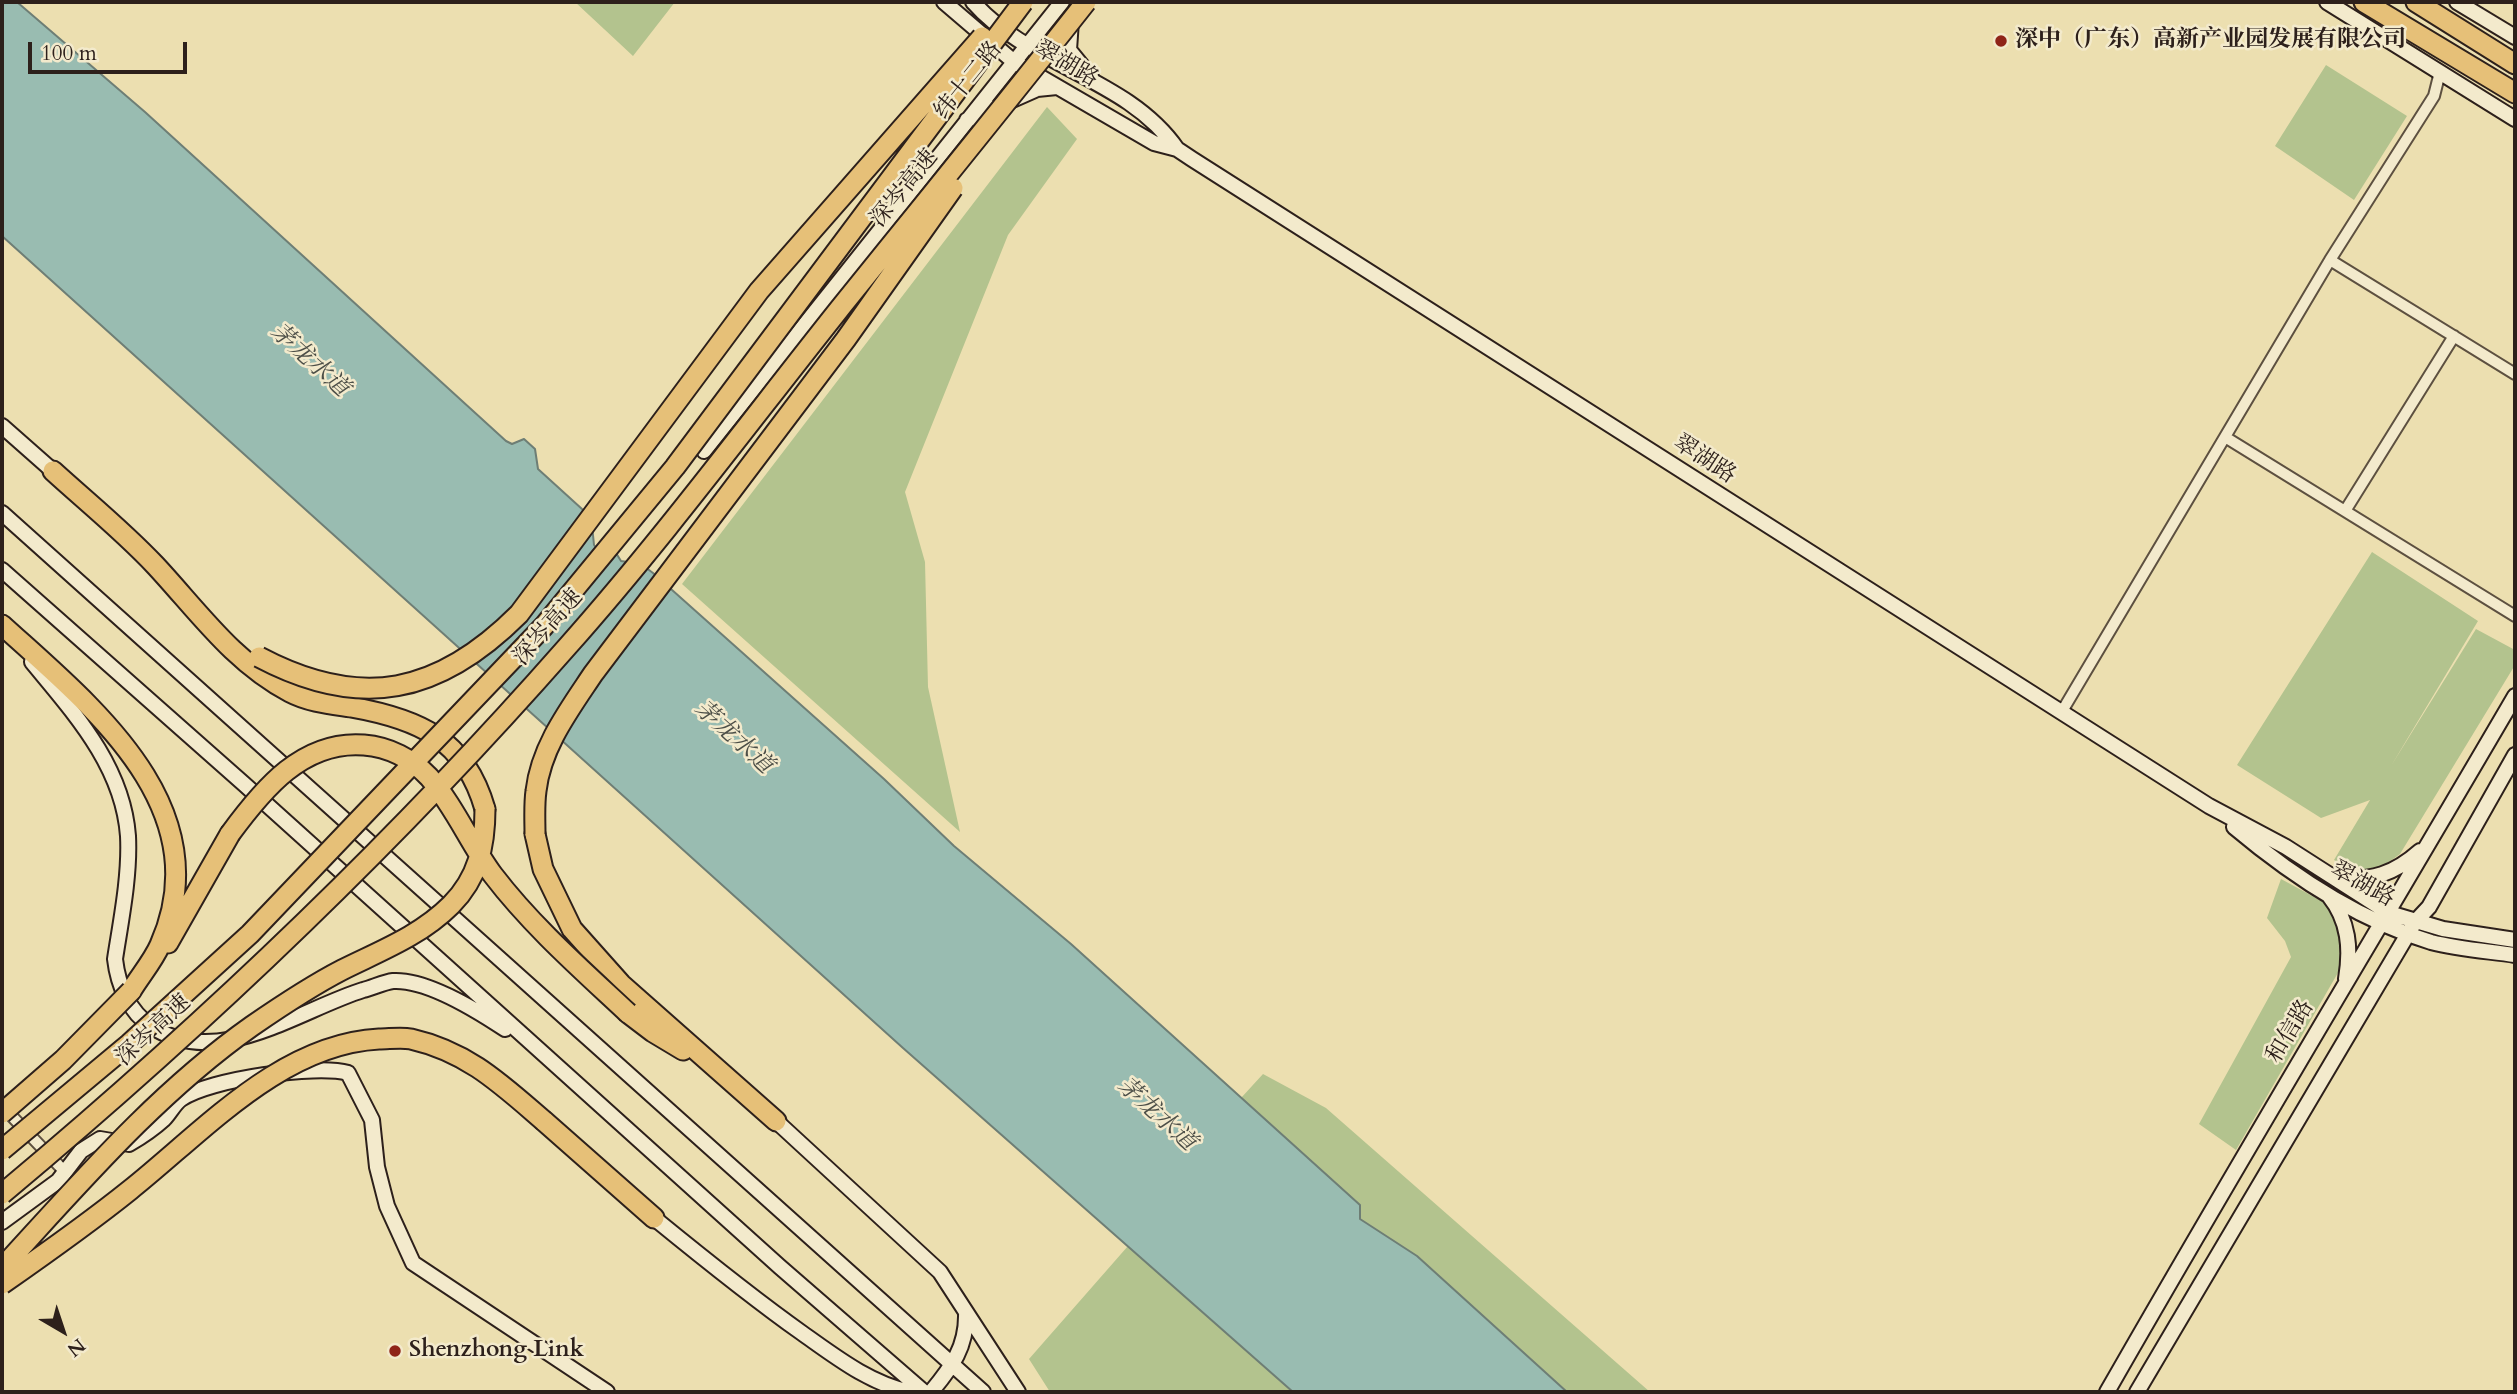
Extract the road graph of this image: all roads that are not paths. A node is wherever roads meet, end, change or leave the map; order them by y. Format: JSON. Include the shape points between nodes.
{"nodes":[{"id":1,"x":944,"y":2,"type":"edge"},
{"id":2,"x":973,"y":2,"type":"edge"},
{"id":3,"x":1013,"y":2,"type":"edge"},
{"id":4,"x":1023,"y":2,"type":"edge"},
{"id":5,"x":1028,"y":2,"type":"edge"},
{"id":6,"x":1062,"y":2,"type":"edge"},
{"id":7,"x":1075,"y":2,"type":"edge"},
{"id":8,"x":1086,"y":2,"type":"edge"},
{"id":9,"x":2327,"y":2,"type":"edge"},
{"id":10,"x":2356,"y":2,"type":"edge"},
{"id":11,"x":2364,"y":2,"type":"edge"},
{"id":12,"x":2416,"y":2,"type":"edge"},
{"id":13,"x":2457,"y":2,"type":"edge"},
{"id":14,"x":1063,"y":31,"type":"junction"},
{"id":15,"x":1004,"y":33,"type":"junction"},
{"id":16,"x":2515,"y":37,"type":"edge"},
{"id":17,"x":993,"y":46,"type":"junction"},
{"id":18,"x":1027,"y":46,"type":"junction"},
{"id":19,"x":2411,"y":54,"type":"junction"},
{"id":20,"x":1013,"y":61,"type":"junction"},
{"id":21,"x":2515,"y":64,"type":"edge"},
{"id":22,"x":2440,"y":72,"type":"junction"},
{"id":23,"x":1097,"y":83,"type":"junction"},
{"id":24,"x":1057,"y":87,"type":"junction"},
{"id":25,"x":2515,"y":93,"type":"edge"},
{"id":26,"x":2515,"y":118,"type":"edge"},
{"id":27,"x":966,"y":120,"type":"junction"},
{"id":28,"x":918,"y":142,"type":"junction"},
{"id":29,"x":1177,"y":149,"type":"junction"},
{"id":30,"x":2330,"y":260,"type":"junction"},
{"id":31,"x":2454,"y":336,"type":"junction"},
{"id":32,"x":2515,"y":374,"type":"edge"},
{"id":33,"x":755,"y":386,"type":"junction"},
{"id":34,"x":2,"y":426,"type":"edge"},
{"id":35,"x":2225,"y":437,"type":"junction"},
{"id":36,"x":704,"y":451,"type":"dead end"},
{"id":37,"x":53,"y":471,"type":"joint"},
{"id":38,"x":2345,"y":511,"type":"junction"},
{"id":39,"x":2,"y":513,"type":"edge"},
{"id":40,"x":2,"y":570,"type":"edge"},
{"id":41,"x":2515,"y":616,"type":"edge"},
{"id":42,"x":2,"y":625,"type":"edge"},
{"id":43,"x":255,"y":662,"type":"junction"},
{"id":44,"x":2515,"y":696,"type":"edge"},
{"id":45,"x":2061,"y":713,"type":"junction"},
{"id":46,"x":2515,"y":755,"type":"edge"},
{"id":47,"x":2209,"y":806,"type":"junction"},
{"id":48,"x":2431,"y":840,"type":"junction"},
{"id":49,"x":2333,"y":878,"type":"junction"},
{"id":50,"x":2326,"y":892,"type":"junction"},
{"id":51,"x":2386,"y":918,"type":"junction"},
{"id":52,"x":2412,"y":928,"type":"junction"},
{"id":53,"x":2515,"y":940,"type":"edge"},
{"id":54,"x":2515,"y":955,"type":"edge"},
{"id":55,"x":2345,"y":987,"type":"junction"},
{"id":56,"x":131,"y":991,"type":"junction"},
{"id":57,"x":545,"y":1056,"type":"junction"},
{"id":58,"x":718,"y":1070,"type":"junction"},
{"id":59,"x":2,"y":1106,"type":"edge"},
{"id":60,"x":2,"y":1113,"type":"edge"},
{"id":61,"x":776,"y":1121,"type":"joint"},
{"id":62,"x":2,"y":1150,"type":"edge"},
{"id":63,"x":65,"y":1172,"type":"junction"},
{"id":64,"x":2,"y":1194,"type":"edge"},
{"id":65,"x":654,"y":1218,"type":"joint"},
{"id":66,"x":2,"y":1222,"type":"edge"},
{"id":67,"x":2,"y":1268,"type":"edge"},
{"id":68,"x":2,"y":1284,"type":"edge"},
{"id":69,"x":966,"y":1308,"type":"junction"},
{"id":70,"x":953,"y":1365,"type":"junction"},
{"id":71,"x":607,"y":1392,"type":"edge"},
{"id":72,"x":909,"y":1392,"type":"edge"},
{"id":73,"x":924,"y":1392,"type":"edge"},
{"id":74,"x":931,"y":1392,"type":"edge"},
{"id":75,"x":983,"y":1392,"type":"edge"},
{"id":76,"x":1018,"y":1392,"type":"edge"},
{"id":77,"x":2107,"y":1392,"type":"edge"},
{"id":78,"x":2137,"y":1392,"type":"edge"}],
"edges":[{"from":1,"to":17,"type":"street","name":"翠湖路"},
{"from":1,"to":28,"type":"street","via":[[968,31],[968,51]]},
{"from":2,"to":15,"type":"street","name":"翠湖路"},
{"from":3,"to":43,"type":"highway","bridge":true,"via":[[759,291],[519,614],[487,646],[451,669],[375,688],[336,687]]},
{"from":4,"to":62,"type":"highway","name":"深岑高速","bridge":true,"via":[[675,467],[544,626],[250,934]]},
{"from":5,"to":15,"type":"street"},
{"from":6,"to":18,"type":"street","name":"纬十二路"},
{"from":7,"to":23,"type":"street","via":[[1069,50]]},
{"from":8,"to":14,"type":"highway","bridge":true},
{"from":9,"to":19,"type":"street"},
{"from":10,"to":19,"type":"street"},
{"from":11,"to":25,"type":"highway"},
{"from":12,"to":21,"type":"highway"},
{"from":13,"to":16,"type":"street"},
{"from":14,"to":58,"type":"highway","bridge":true,"via":[[846,339],[593,674],[550,743],[536,789],[535,834],[543,869],[572,929],[621,984]]},
{"from":14,"to":64,"type":"highway","name":"深岑高速","bridge":true,"via":[[568,647],[293,933],[130,1086]]},
{"from":15,"to":17,"type":"street"},
{"from":15,"to":18,"type":"street","name":"翠湖路"},
{"from":17,"to":20,"type":"street","name":"翠湖路"},
{"from":17,"to":28,"type":"street"},
{"from":18,"to":20,"type":"street","name":"纬十二路"},
{"from":18,"to":23,"type":"street","name":"翠湖路"},
{"from":19,"to":22,"type":"street"},
{"from":20,"to":24,"type":"street","name":"翠湖路"},
{"from":20,"to":27,"type":"street","name":"纬十二路"},
{"from":22,"to":26,"type":"street"},
{"from":22,"to":30,"type":"street","via":[[2434,96]]},
{"from":23,"to":29,"type":"street","name":"翠湖路","via":[[1161,127]]},
{"from":24,"to":27,"type":"street","via":[[1037,89]]},
{"from":24,"to":29,"type":"street","name":"翠湖路","via":[[1154,143]]},
{"from":27,"to":33,"type":"street","name":"纬十二路"},
{"from":28,"to":33,"type":"street","via":[[738,371]]},
{"from":29,"to":45,"type":"street","name":"翠湖路"},
{"from":30,"to":31,"type":"street"},
{"from":30,"to":35,"type":"street"},
{"from":31,"to":32,"type":"street"},
{"from":31,"to":38,"type":"street"},
{"from":33,"to":36,"type":"street","name":"纬十二路"},
{"from":34,"to":37,"type":"street"},
{"from":35,"to":38,"type":"street"},
{"from":35,"to":45,"type":"street"},
{"from":37,"to":43,"type":"highway","via":[[137,547],[197,612]]},
{"from":38,"to":41,"type":"street"},
{"from":39,"to":70,"type":"street"},
{"from":40,"to":57,"type":"street"},
{"from":42,"to":56,"type":"highway","via":[[97,713],[148,779],[162,807],[174,860],[170,914],[159,946]]},
{"from":42,"to":57,"type":"street","via":[[99,748],[117,786],[128,836],[115,959],[117,978],[138,1017],[164,1035],[210,1042],[260,1033],[394,981],[444,993]]},
{"from":43,"to":67,"type":"highway","bridge":true,"via":[[294,694],[403,718],[432,732],[457,752],[477,780],[485,809],[485,839],[475,875],[428,926],[296,997],[195,1072],[145,1115]]},
{"from":44,"to":48,"type":"street","name":"和信路"},
{"from":45,"to":47,"type":"street","name":"翠湖路"},
{"from":46,"to":52,"type":"street","via":[[2429,907]]},
{"from":47,"to":49,"type":"street","name":"翠湖路"},
{"from":47,"to":50,"type":"street","name":"翠湖路","via":[[2278,863]]},
{"from":48,"to":49,"type":"street","via":[[2401,868],[2387,874]]},
{"from":48,"to":51,"type":"street","name":"和信路"},
{"from":49,"to":51,"type":"street","name":"翠湖路"},
{"from":50,"to":51,"type":"street","name":"翠湖路"},
{"from":50,"to":55,"type":"street","via":[[2346,928],[2349,959]]},
{"from":51,"to":52,"type":"street","name":"翠湖路"},
{"from":51,"to":55,"type":"street","name":"和信路"},
{"from":52,"to":53,"type":"street","name":"翠湖路"},
{"from":52,"to":54,"type":"street","name":"翠湖路","via":[[2435,943]]},
{"from":52,"to":78,"type":"street"},
{"from":55,"to":77,"type":"street","name":"和信路"},
{"from":56,"to":58,"type":"highway","bridge":true,"via":[[177,930],[230,834],[280,775],[308,755],[343,743],[378,746],[396,753],[428,777],[494,876],[628,1013]]},
{"from":56,"to":60,"type":"highway","bridge":true},
{"from":57,"to":73,"type":"street"},
{"from":58,"to":61,"type":"highway"},
{"from":59,"to":63,"type":"street"},
{"from":61,"to":69,"type":"street","via":[[924,1255]]},
{"from":63,"to":66,"type":"street"},
{"from":63,"to":71,"type":"street","via":[[81,1151],[100,1139],[129,1144],[145,1135],[180,1100],[202,1088],[235,1079],[331,1068],[348,1073],[372,1120],[387,1206],[413,1263]]},
{"from":65,"to":68,"type":"highway","bridge":true,"via":[[496,1079],[460,1054],[408,1038],[357,1040],[312,1053],[269,1076],[128,1192]]},
{"from":65,"to":72,"type":"street","via":[[732,1283],[839,1359],[872,1379]]},
{"from":69,"to":70,"type":"street","via":[[966,1329]]},
{"from":69,"to":76,"type":"street"},
{"from":70,"to":74,"type":"street"},
{"from":70,"to":75,"type":"street"}]}
